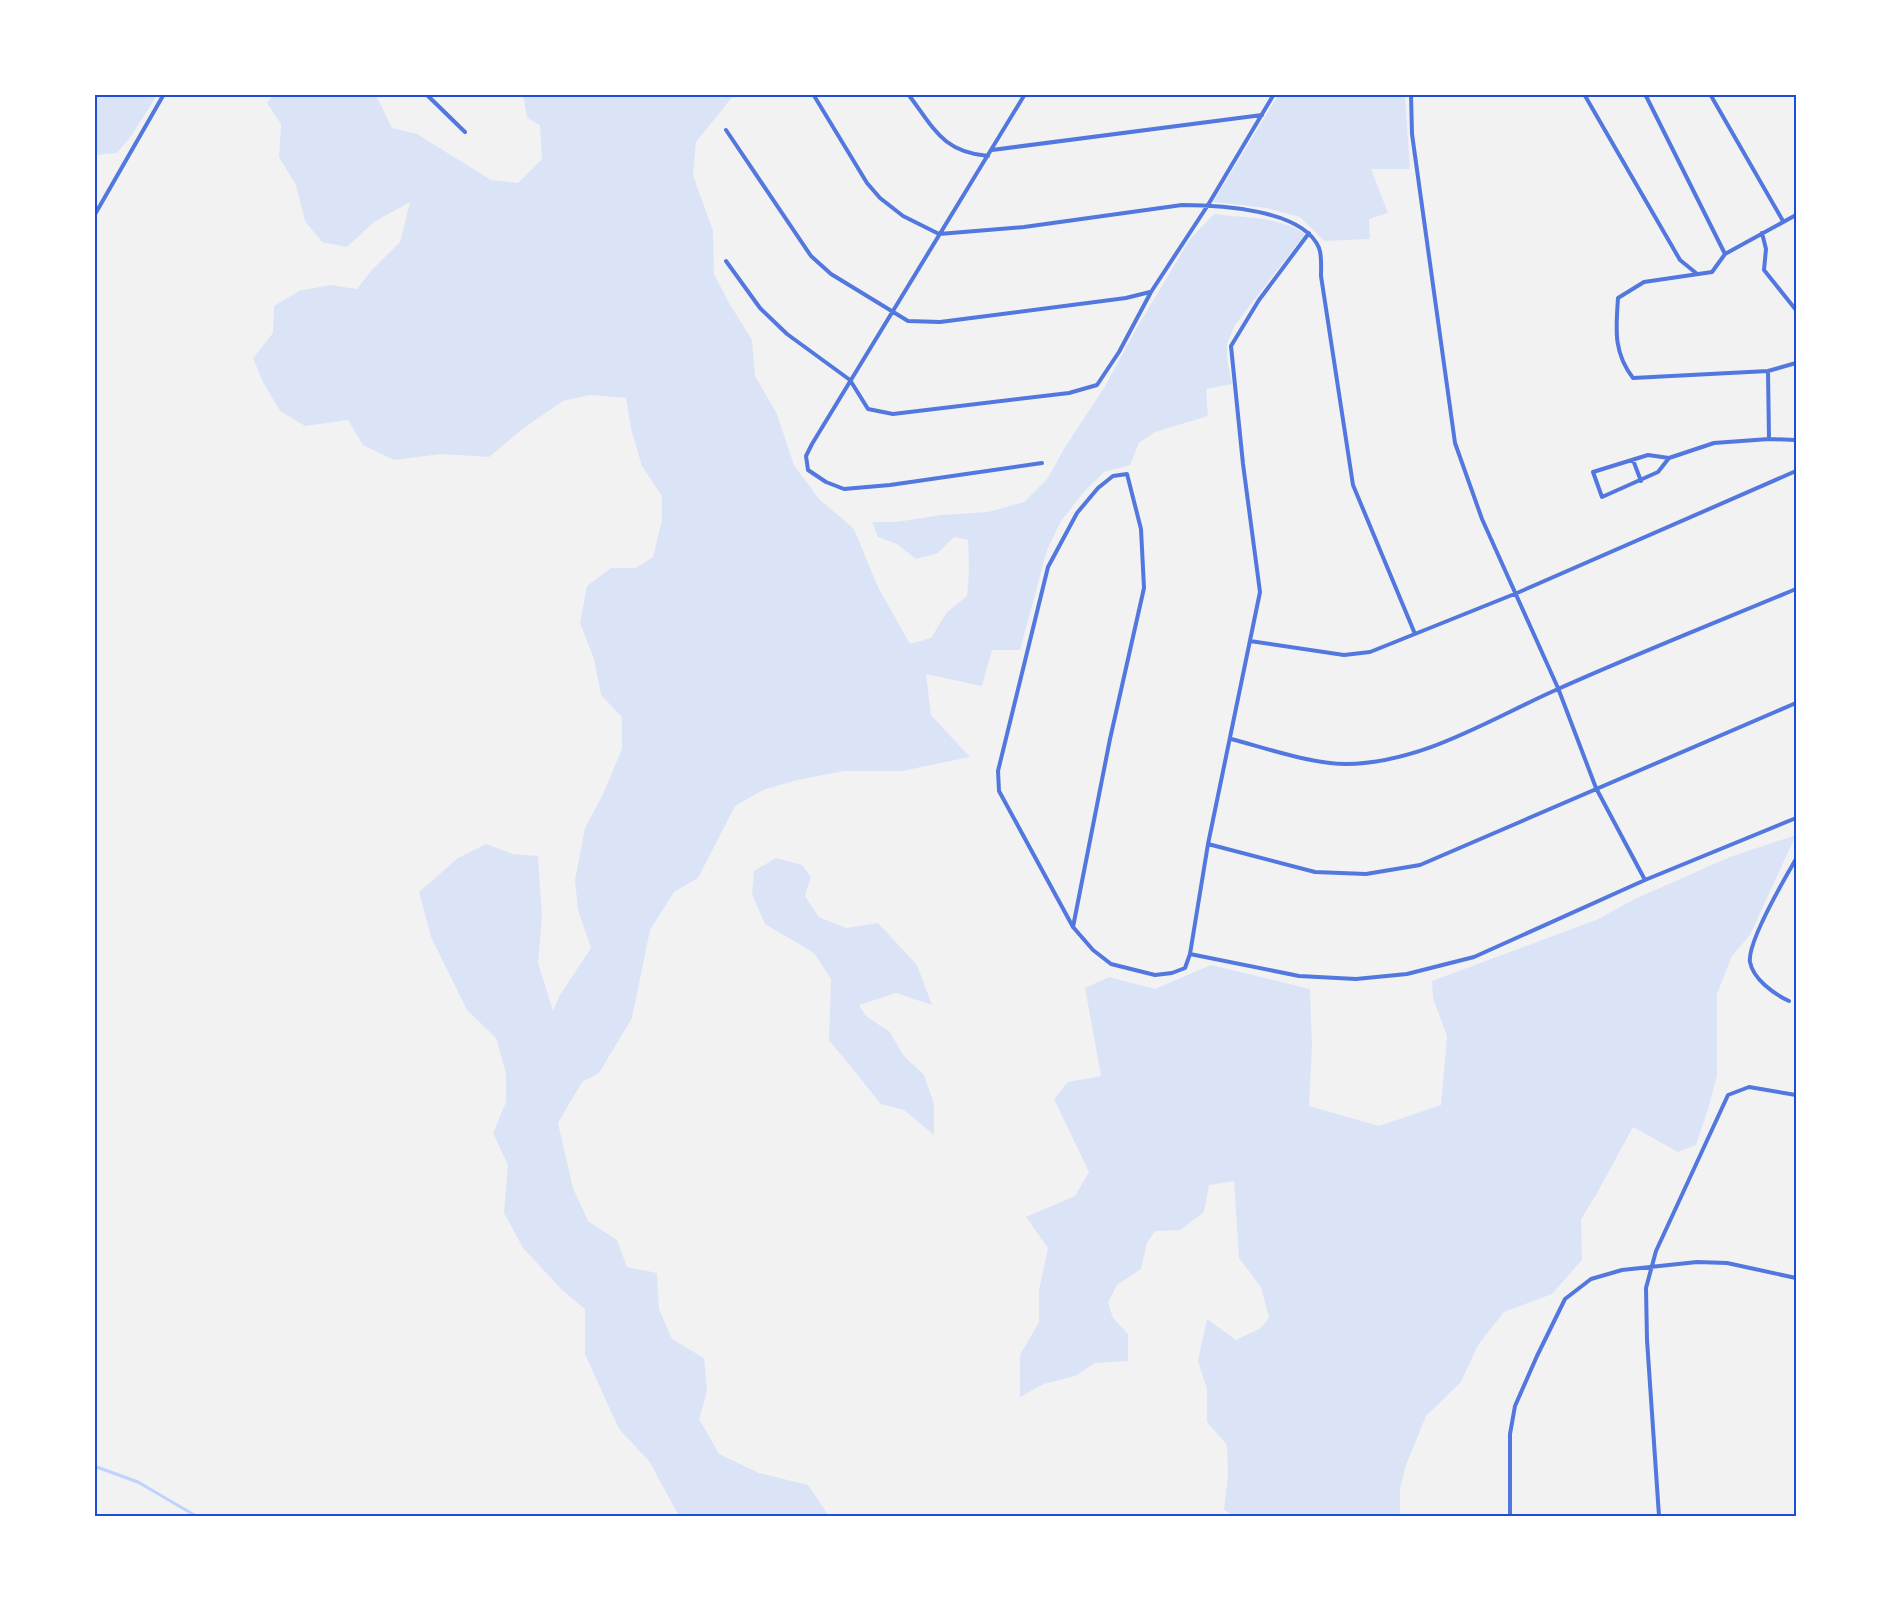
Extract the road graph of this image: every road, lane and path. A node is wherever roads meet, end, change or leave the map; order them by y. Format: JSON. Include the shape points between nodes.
{"nodes":[{"id":1,"x":164,"y":94,"type":"edge"},
{"id":2,"x":426,"y":94,"type":"edge"},
{"id":3,"x":813,"y":94,"type":"edge"},
{"id":4,"x":908,"y":94,"type":"edge"},
{"id":5,"x":1025,"y":94,"type":"edge"},
{"id":6,"x":1274,"y":94,"type":"edge"},
{"id":7,"x":1411,"y":94,"type":"edge"},
{"id":8,"x":1584,"y":94,"type":"edge"},
{"id":9,"x":1645,"y":94,"type":"edge"},
{"id":10,"x":1710,"y":94,"type":"edge"},
{"id":11,"x":1262,"y":115,"type":"junction"},
{"id":12,"x":726,"y":130,"type":"dead end"},
{"id":13,"x":465,"y":132,"type":"dead end"},
{"id":14,"x":991,"y":150,"type":"junction"},
{"id":15,"x":988,"y":156,"type":"junction"},
{"id":16,"x":1208,"y":205,"type":"junction"},
{"id":17,"x":1797,"y":215,"type":"edge"},
{"id":18,"x":94,"y":216,"type":"edge"},
{"id":19,"x":1783,"y":221,"type":"junction"},
{"id":20,"x":1309,"y":232,"type":"junction"},
{"id":21,"x":1762,"y":233,"type":"junction"},
{"id":22,"x":939,"y":234,"type":"junction"},
{"id":23,"x":1725,"y":254,"type":"junction"},
{"id":24,"x":726,"y":261,"type":"dead end"},
{"id":25,"x":1696,"y":273,"type":"junction"},
{"id":26,"x":1151,"y":292,"type":"junction"},
{"id":27,"x":1797,"y":310,"type":"edge"},
{"id":28,"x":891,"y":312,"type":"junction"},
{"id":29,"x":1797,"y":363,"type":"edge"},
{"id":30,"x":1768,"y":371,"type":"junction"},
{"id":31,"x":850,"y":380,"type":"junction"},
{"id":32,"x":1769,"y":439,"type":"junction"},
{"id":33,"x":1797,"y":440,"type":"edge"},
{"id":34,"x":1669,"y":458,"type":"junction"},
{"id":35,"x":1634,"y":460,"type":"junction"},
{"id":36,"x":1042,"y":463,"type":"dead end"},
{"id":37,"x":1797,"y":471,"type":"edge"},
{"id":38,"x":1641,"y":481,"type":"junction"},
{"id":39,"x":1797,"y":589,"type":"edge"},
{"id":40,"x":1517,"y":593,"type":"junction"},
{"id":41,"x":1415,"y":634,"type":"junction"},
{"id":42,"x":1250,"y":641,"type":"junction"},
{"id":43,"x":1558,"y":688,"type":"junction"},
{"id":44,"x":1797,"y":703,"type":"edge"},
{"id":45,"x":1231,"y":739,"type":"junction"},
{"id":46,"x":1596,"y":788,"type":"junction"},
{"id":47,"x":1797,"y":818,"type":"edge"},
{"id":48,"x":1787,"y":822,"type":"junction"},
{"id":49,"x":1797,"y":823,"type":"edge"},
{"id":50,"x":1208,"y":844,"type":"junction"},
{"id":51,"x":1797,"y":859,"type":"edge"},
{"id":52,"x":1645,"y":880,"type":"junction"},
{"id":53,"x":1073,"y":927,"type":"junction"},
{"id":54,"x":1190,"y":954,"type":"junction"},
{"id":55,"x":1789,"y":1001,"type":"dead end"},
{"id":56,"x":1797,"y":1095,"type":"edge"},
{"id":57,"x":1652,"y":1266,"type":"junction"},
{"id":58,"x":1797,"y":1278,"type":"edge"},
{"id":59,"x":1510,"y":1516,"type":"edge"},
{"id":60,"x":1659,"y":1516,"type":"edge"}],
"edges":[{"from":1,"to":18,"type":"street"},
{"from":2,"to":13,"type":"street"},
{"from":3,"to":22,"type":"street","via":[[880,198],[903,216]]},
{"from":4,"to":15,"type":"street","via":[[945,142],[960,151]]},
{"from":5,"to":14,"type":"street"},
{"from":6,"to":11,"type":"street"},
{"from":7,"to":40,"type":"street","via":[[1413,144],[1455,443],[1482,519]]},
{"from":8,"to":25,"type":"street","via":[[1680,260]]},
{"from":9,"to":23,"type":"street"},
{"from":10,"to":19,"type":"street"},
{"from":11,"to":14,"type":"street"},
{"from":11,"to":16,"type":"street"},
{"from":12,"to":28,"type":"street","via":[[811,256],[831,274]]},
{"from":14,"to":15,"type":"street"},
{"from":15,"to":22,"type":"street"},
{"from":16,"to":20,"type":"street","via":[[1281,217]]},
{"from":16,"to":22,"type":"street"},
{"from":16,"to":26,"type":"street"},
{"from":17,"to":19,"type":"street"},
{"from":19,"to":21,"type":"street"},
{"from":20,"to":41,"type":"street","via":[[1320,249],[1353,485]]},
{"from":20,"to":42,"type":"street","via":[[1231,346],[1260,592]]},
{"from":21,"to":23,"type":"street"},
{"from":21,"to":27,"type":"street","via":[[1766,249],[1764,270]]},
{"from":22,"to":28,"type":"street"},
{"from":23,"to":25,"type":"street","via":[[1712,272]]},
{"from":24,"to":31,"type":"street","via":[[760,308],[787,334]]},
{"from":25,"to":30,"type":"street","via":[[1644,282],[1618,298],[1616,337],[1623,364],[1633,378]]},
{"from":26,"to":28,"type":"street","via":[[940,322],[908,321]]},
{"from":26,"to":31,"type":"street","via":[[1097,385],[1069,393],[893,414],[868,409]]},
{"from":28,"to":31,"type":"street"},
{"from":29,"to":30,"type":"street"},
{"from":30,"to":32,"type":"street"},
{"from":31,"to":36,"type":"street","via":[[806,456],[808,470],[826,482],[844,489],[890,485]]},
{"from":32,"to":33,"type":"street"},
{"from":32,"to":34,"type":"street","via":[[1714,442]]},
{"from":34,"to":35,"type":"street","via":[[1648,455]]},
{"from":34,"to":38,"type":"street","via":[[1658,472]]},
{"from":35,"to":38,"type":"street"},
{"from":35,"to":38,"type":"street","via":[[1593,472],[1602,497]]},
{"from":37,"to":40,"type":"street"},
{"from":39,"to":43,"type":"street"},
{"from":40,"to":41,"type":"street"},
{"from":40,"to":43,"type":"street"},
{"from":41,"to":42,"type":"street","via":[[1370,652],[1344,656]]},
{"from":42,"to":45,"type":"street"},
{"from":43,"to":45,"type":"street","via":[[1427,750],[1386,760],[1345,764]]},
{"from":43,"to":46,"type":"street"},
{"from":44,"to":46,"type":"street"},
{"from":45,"to":50,"type":"street"},
{"from":46,"to":50,"type":"street","via":[[1420,865],[1366,874],[1315,873]]},
{"from":46,"to":52,"type":"street"},
{"from":47,"to":48,"type":"street"},
{"from":48,"to":49,"type":"street"},
{"from":48,"to":52,"type":"street"},
{"from":50,"to":54,"type":"street"},
{"from":51,"to":55,"type":"street","via":[[1756,937],[1750,961],[1766,985]]},
{"from":52,"to":54,"type":"street","via":[[1474,957],[1407,974],[1356,980],[1299,976]]},
{"from":53,"to":53,"type":"street","via":[[999,791],[998,771],[1048,567],[1077,513],[1098,488],[1113,476],[1127,474],[1141,529],[1144,588]]},
{"from":53,"to":54,"type":"street","via":[[1111,964],[1155,975],[1185,968]]},
{"from":56,"to":57,"type":"street","via":[[1749,1087],[1728,1095]]},
{"from":57,"to":58,"type":"street","via":[[1727,1263]]},
{"from":57,"to":59,"type":"street","via":[[1591,1280],[1565,1299],[1515,1406],[1510,1434]]},
{"from":57,"to":60,"type":"street","via":[[1646,1288],[1647,1340]]}]}
